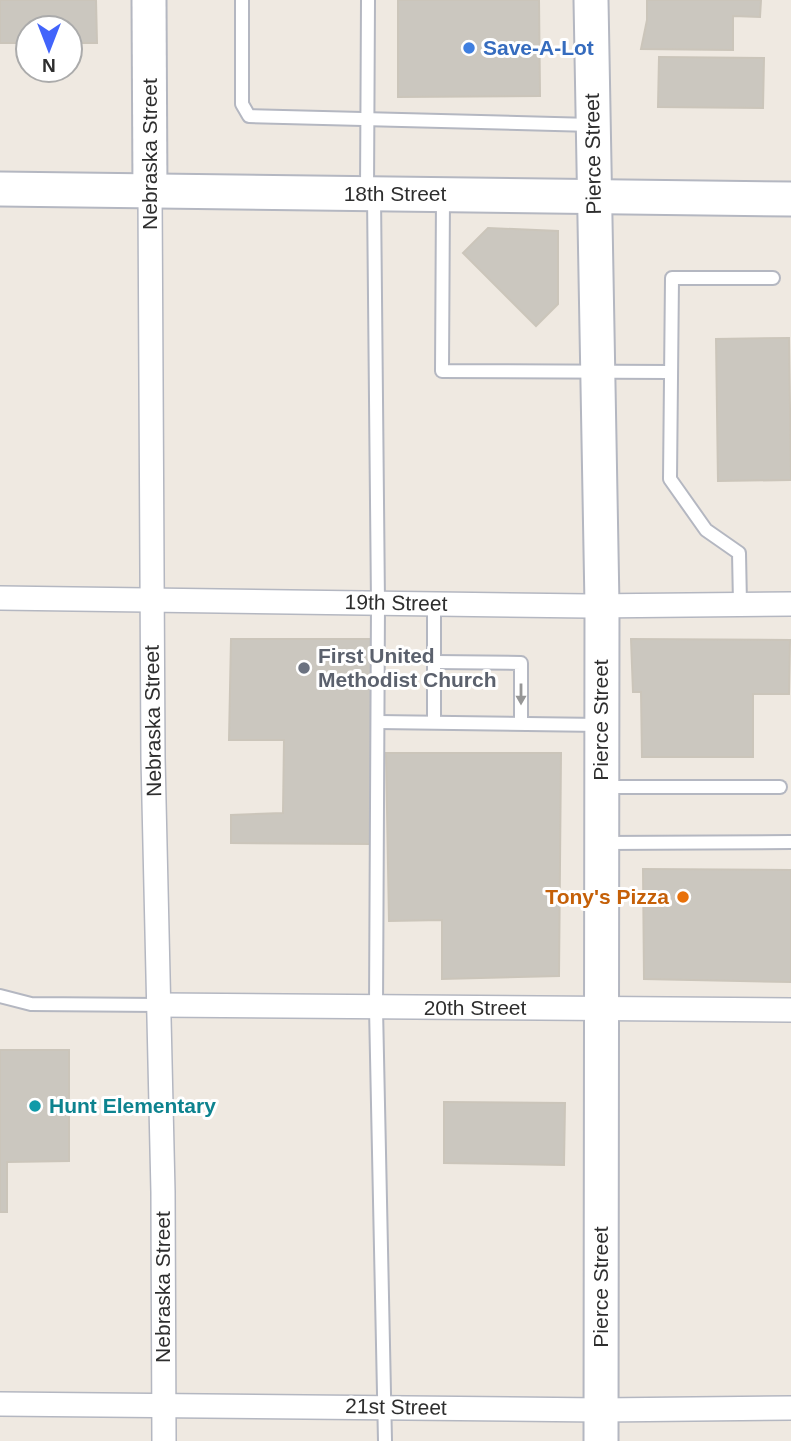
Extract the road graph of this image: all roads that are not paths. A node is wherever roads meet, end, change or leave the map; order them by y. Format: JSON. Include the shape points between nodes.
{"nodes":[{"id":1,"x":149,"y":0,"type":"edge"},
{"id":2,"x":242,"y":0,"type":"edge"},
{"id":3,"x":368,"y":0,"type":"edge"},
{"id":4,"x":591,"y":0,"type":"edge"},
{"id":5,"x":368,"y":122,"type":"junction"},
{"id":6,"x":592,"y":125,"type":"junction"},
{"id":7,"x":0,"y":189,"type":"edge"},
{"id":8,"x":150,"y":192,"type":"junction"},
{"id":9,"x":370,"y":195,"type":"junction"},
{"id":10,"x":443,"y":195,"type":"junction"},
{"id":11,"x":593,"y":195,"type":"junction"},
{"id":12,"x":791,"y":199,"type":"edge"},
{"id":13,"x":773,"y":278,"type":"dead end"},
{"id":14,"x":596,"y":371,"type":"junction"},
{"id":15,"x":670,"y":372,"type":"junction"},
{"id":16,"x":0,"y":598,"type":"edge"},
{"id":17,"x":151,"y":599,"type":"junction"},
{"id":18,"x":378,"y":603,"type":"junction"},
{"id":19,"x":434,"y":603,"type":"junction"},
{"id":20,"x":740,"y":604,"type":"junction"},
{"id":21,"x":791,"y":604,"type":"edge"},
{"id":22,"x":601,"y":605,"type":"junction"},
{"id":23,"x":435,"y":662,"type":"junction"},
{"id":24,"x":377,"y":722,"type":"junction"},
{"id":25,"x":434,"y":722,"type":"junction"},
{"id":26,"x":521,"y":723,"type":"junction"},
{"id":27,"x":601,"y":725,"type":"junction"},
{"id":28,"x":780,"y":787,"type":"dead end"},
{"id":29,"x":601,"y":788,"type":"junction"},
{"id":30,"x":791,"y":842,"type":"edge"},
{"id":31,"x":601,"y":843,"type":"junction"},
{"id":32,"x":0,"y":996,"type":"edge"},
{"id":33,"x":159,"y":1005,"type":"junction"},
{"id":34,"x":376,"y":1008,"type":"junction"},
{"id":35,"x":601,"y":1009,"type":"junction"},
{"id":36,"x":791,"y":1010,"type":"edge"},
{"id":37,"x":0,"y":1404,"type":"edge"},
{"id":38,"x":163,"y":1404,"type":"junction"},
{"id":39,"x":384,"y":1407,"type":"junction"},
{"id":40,"x":791,"y":1408,"type":"edge"},
{"id":41,"x":601,"y":1426,"type":"edge"},
{"id":42,"x":164,"y":1441,"type":"edge"},
{"id":43,"x":384,"y":1441,"type":"edge"}],
"edges":[{"from":1,"to":8,"type":"main road","name":"Nebraska Street"},
{"from":2,"to":5,"type":"lane","via":[[243,104],[249,116]]},
{"from":3,"to":5,"type":"lane"},
{"from":4,"to":6,"type":"main road","name":"Pierce Street"},
{"from":5,"to":6,"type":"lane"},
{"from":5,"to":9,"type":"lane"},
{"from":6,"to":11,"type":"main road","name":"Pierce Street"},
{"from":7,"to":8,"type":"main road","name":"18th Street"},
{"from":8,"to":9,"type":"main road","name":"18th Street"},
{"from":8,"to":17,"type":"street","name":"Nebraska Street"},
{"from":9,"to":10,"type":"main road","name":"18th Street"},
{"from":9,"to":18,"type":"lane"},
{"from":10,"to":11,"type":"main road","name":"18th Street"},
{"from":10,"to":14,"type":"lane","via":[[442,371]]},
{"from":11,"to":12,"type":"main road","name":"18th Street"},
{"from":11,"to":14,"type":"main road","name":"Pierce Street"},
{"from":13,"to":15,"type":"lane","via":[[673,278]]},
{"from":14,"to":15,"type":"lane"},
{"from":14,"to":22,"type":"main road","name":"Pierce Street"},
{"from":15,"to":20,"type":"lane","via":[[670,479],[706,530],[739,553]]},
{"from":16,"to":17,"type":"street","name":"19th Street"},
{"from":17,"to":18,"type":"street","name":"19th Street"},
{"from":17,"to":33,"type":"street","name":"Nebraska Street"},
{"from":18,"to":19,"type":"street","name":"19th Street"},
{"from":18,"to":24,"type":"lane"},
{"from":19,"to":22,"type":"street","name":"19th Street"},
{"from":19,"to":23,"type":"lane"},
{"from":20,"to":21,"type":"street","name":"19th Street"},
{"from":20,"to":22,"type":"street","name":"19th Street"},
{"from":22,"to":27,"type":"main road","name":"Pierce Street"},
{"from":23,"to":25,"type":"lane"},
{"from":23,"to":26,"type":"lane","one_way":true,"via":[[521,663]]},
{"from":24,"to":25,"type":"lane"},
{"from":24,"to":34,"type":"lane"},
{"from":25,"to":26,"type":"lane"},
{"from":26,"to":27,"type":"lane"},
{"from":27,"to":29,"type":"main road","name":"Pierce Street"},
{"from":28,"to":29,"type":"lane"},
{"from":29,"to":31,"type":"main road","name":"Pierce Street"},
{"from":30,"to":31,"type":"lane"},
{"from":31,"to":35,"type":"main road","name":"Pierce Street"},
{"from":32,"to":33,"type":"lane","via":[[31,1004]]},
{"from":33,"to":34,"type":"street","name":"20th Street"},
{"from":33,"to":38,"type":"street","name":"Nebraska Street"},
{"from":34,"to":35,"type":"street","name":"20th Street"},
{"from":34,"to":39,"type":"lane"},
{"from":35,"to":36,"type":"street","name":"20th Street"},
{"from":35,"to":41,"type":"main road","name":"Pierce Street"},
{"from":37,"to":38,"type":"street","name":"21st Street"},
{"from":38,"to":39,"type":"street","name":"21st Street"},
{"from":38,"to":42,"type":"street","name":"Nebraska Street"},
{"from":39,"to":41,"type":"street","name":"21st Street"},
{"from":39,"to":43,"type":"lane"},
{"from":40,"to":41,"type":"street","name":"21st Street"}]}
